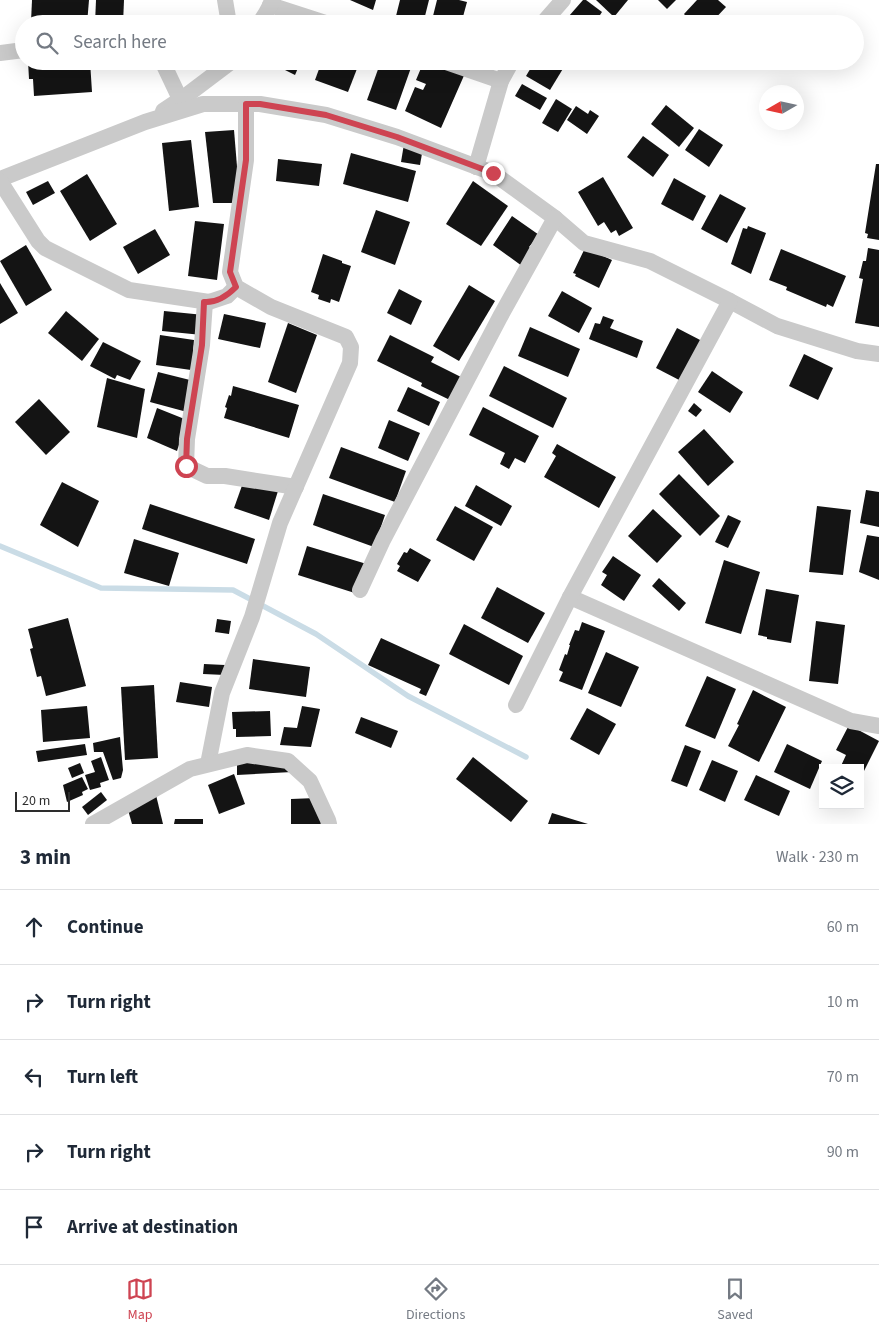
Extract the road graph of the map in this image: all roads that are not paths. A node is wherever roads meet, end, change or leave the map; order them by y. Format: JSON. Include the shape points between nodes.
{"nodes":[{"id":1,"x":225,"y":0,"type":"edge"},
{"id":2,"x":563,"y":0,"type":"edge"},
{"id":3,"x":272,"y":3,"type":"edge"},
{"id":4,"x":228,"y":15,"type":"edge"},
{"id":5,"x":265,"y":15,"type":"edge"},
{"id":6,"x":305,"y":15,"type":"edge"},
{"id":7,"x":550,"y":15,"type":"edge"},
{"id":8,"x":15,"y":51,"type":"edge"},
{"id":9,"x":0,"y":53,"type":"edge"},
{"id":10,"x":166,"y":70,"type":"edge"},
{"id":11,"x":219,"y":70,"type":"edge"},
{"id":12,"x":469,"y":70,"type":"edge"},
{"id":13,"x":507,"y":70,"type":"edge"},
{"id":14,"x":501,"y":81,"type":"junction"},
{"id":15,"x":180,"y":99,"type":"junction"},
{"id":16,"x":246,"y":104,"type":"junction"},
{"id":17,"x":145,"y":122,"type":"junction"},
{"id":18,"x":476,"y":167,"type":"junction"},
{"id":19,"x":0,"y":180,"type":"edge"},
{"id":20,"x":555,"y":218,"type":"junction"},
{"id":21,"x":236,"y":287,"type":"junction"},
{"id":22,"x":730,"y":301,"type":"junction"},
{"id":23,"x":204,"y":302,"type":"junction"},
{"id":24,"x":879,"y":354,"type":"edge"},
{"id":25,"x":296,"y":487,"type":"junction"},
{"id":26,"x":360,"y":590,"type":"dead end"},
{"id":27,"x":570,"y":597,"type":"junction"},
{"id":28,"x":516,"y":705,"type":"dead end"},
{"id":29,"x":879,"y":726,"type":"edge"},
{"id":30,"x":208,"y":764,"type":"junction"},
{"id":31,"x":93,"y":824,"type":"edge"},
{"id":32,"x":329,"y":824,"type":"edge"}],
"edges":[{"from":1,"to":4,"type":"street"},
{"from":2,"to":7,"type":"street"},
{"from":3,"to":5,"type":"street"},
{"from":3,"to":6,"type":"street"},
{"from":8,"to":9,"type":"street"},
{"from":10,"to":15,"type":"street"},
{"from":11,"to":15,"type":"street"},
{"from":12,"to":14,"type":"street"},
{"from":13,"to":14,"type":"street"},
{"from":14,"to":18,"type":"street"},
{"from":15,"to":17,"type":"street"},
{"from":16,"to":17,"type":"street","via":[[203,104]]},
{"from":16,"to":18,"type":"street","via":[[326,115]]},
{"from":16,"to":21,"type":"street","via":[[246,160],[230,272]]},
{"from":17,"to":19,"type":"street"},
{"from":18,"to":20,"type":"street","via":[[493,173]]},
{"from":19,"to":23,"type":"street","via":[[38,242],[45,248],[129,290]]},
{"from":20,"to":22,"type":"street","via":[[584,243],[650,261]]},
{"from":20,"to":26,"type":"street","via":[[383,540]]},
{"from":21,"to":23,"type":"street","via":[[226,296]]},
{"from":21,"to":25,"type":"street","via":[[271,307],[346,337],[351,346],[350,363]]},
{"from":22,"to":24,"type":"street","via":[[777,326],[857,351]]},
{"from":22,"to":27,"type":"street"},
{"from":23,"to":25,"type":"street","via":[[202,345],[187,439],[186,466],[207,476]]},
{"from":25,"to":30,"type":"street","via":[[280,523],[252,616],[222,693]]},
{"from":27,"to":28,"type":"street"},
{"from":27,"to":29,"type":"street","via":[[851,721]]},
{"from":30,"to":31,"type":"street","via":[[190,769]]},
{"from":30,"to":32,"type":"street","via":[[248,755],[288,761],[310,781]]}]}
